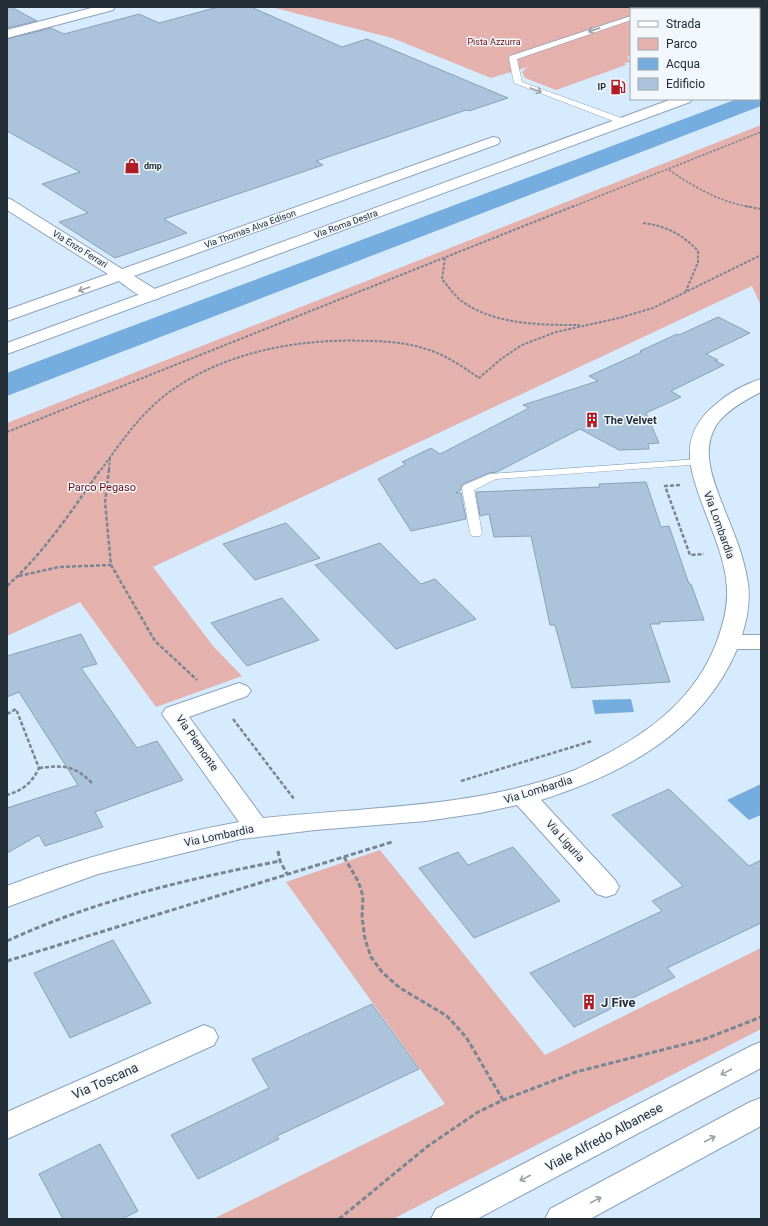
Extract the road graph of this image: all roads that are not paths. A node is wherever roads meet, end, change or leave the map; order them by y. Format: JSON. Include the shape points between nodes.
{"nodes":[{"id":1,"x":108,"y":7,"type":"edge"},
{"id":2,"x":630,"y":18,"type":"edge"},
{"id":3,"x":7,"y":34,"type":"edge"},
{"id":4,"x":682,"y":100,"type":"edge"},
{"id":5,"x":624,"y":122,"type":"junction"},
{"id":6,"x":492,"y":141,"type":"dead end"},
{"id":7,"x":7,"y":203,"type":"edge"},
{"id":8,"x":121,"y":276,"type":"junction"},
{"id":9,"x":152,"y":296,"type":"junction"},
{"id":10,"x":7,"y":316,"type":"edge"},
{"id":11,"x":7,"y":349,"type":"edge"},
{"id":12,"x":761,"y":385,"type":"edge"},
{"id":13,"x":689,"y":462,"type":"junction"},
{"id":14,"x":476,"y":533,"type":"dead end"},
{"id":15,"x":728,"y":642,"type":"junction"},
{"id":16,"x":761,"y":642,"type":"edge"},
{"id":17,"x":239,"y":691,"type":"dead end"},
{"id":18,"x":523,"y":796,"type":"junction"},
{"id":19,"x":257,"y":828,"type":"junction"},
{"id":20,"x":606,"y":887,"type":"dead end"},
{"id":21,"x":7,"y":897,"type":"edge"},
{"id":22,"x":204,"y":1037,"type":"dead end"},
{"id":23,"x":761,"y":1054,"type":"edge"},
{"id":24,"x":761,"y":1111,"type":"edge"},
{"id":25,"x":7,"y":1126,"type":"edge"},
{"id":26,"x":447,"y":1219,"type":"edge"},
{"id":27,"x":561,"y":1219,"type":"edge"}],
"edges":[{"from":1,"to":3,"type":"street"},
{"from":2,"to":5,"type":"lane","one_way":true,"via":[[513,58],[518,83]]},
{"from":4,"to":5,"type":"street","name":"Via Roma Destra"},
{"from":5,"to":9,"type":"street","name":"Via Roma Destra"},
{"from":6,"to":8,"type":"street","name":"Via Thomas Alva Edison"},
{"from":7,"to":8,"type":"street","name":"Via Enzo Ferrari"},
{"from":8,"to":9,"type":"street","name":"Via Enzo Ferrari"},
{"from":8,"to":10,"type":"street","name":"Via Thomas Alva Edison","one_way":true},
{"from":9,"to":11,"type":"street","name":"Via Roma Destra"},
{"from":12,"to":13,"type":"street","name":"Via Lombardia","via":[[725,405],[713,416],[700,440],[698,454]]},
{"from":13,"to":14,"type":"lane","via":[[494,476],[468,488]]},
{"from":13,"to":15,"type":"street","name":"Via Lombardia","via":[[705,484],[734,567],[738,590],[736,612]]},
{"from":15,"to":16,"type":"street"},
{"from":15,"to":18,"type":"street","name":"Via Lombardia","via":[[716,671],[702,692],[682,714],[658,734],[598,770]]},
{"from":17,"to":19,"type":"street","name":"Via Piemonte","via":[[174,714]]},
{"from":18,"to":19,"type":"street","name":"Via Lombardia","via":[[443,810]]},
{"from":18,"to":20,"type":"street","name":"Via Liguria"},
{"from":19,"to":21,"type":"street","name":"Via Lombardia","via":[[140,853],[70,873]]},
{"from":22,"to":25,"type":"street","name":"Via Toscana"},
{"from":23,"to":26,"type":"street","name":"Viale Alfredo Albanese","one_way":true},
{"from":27,"to":24,"type":"street","one_way":true}]}
